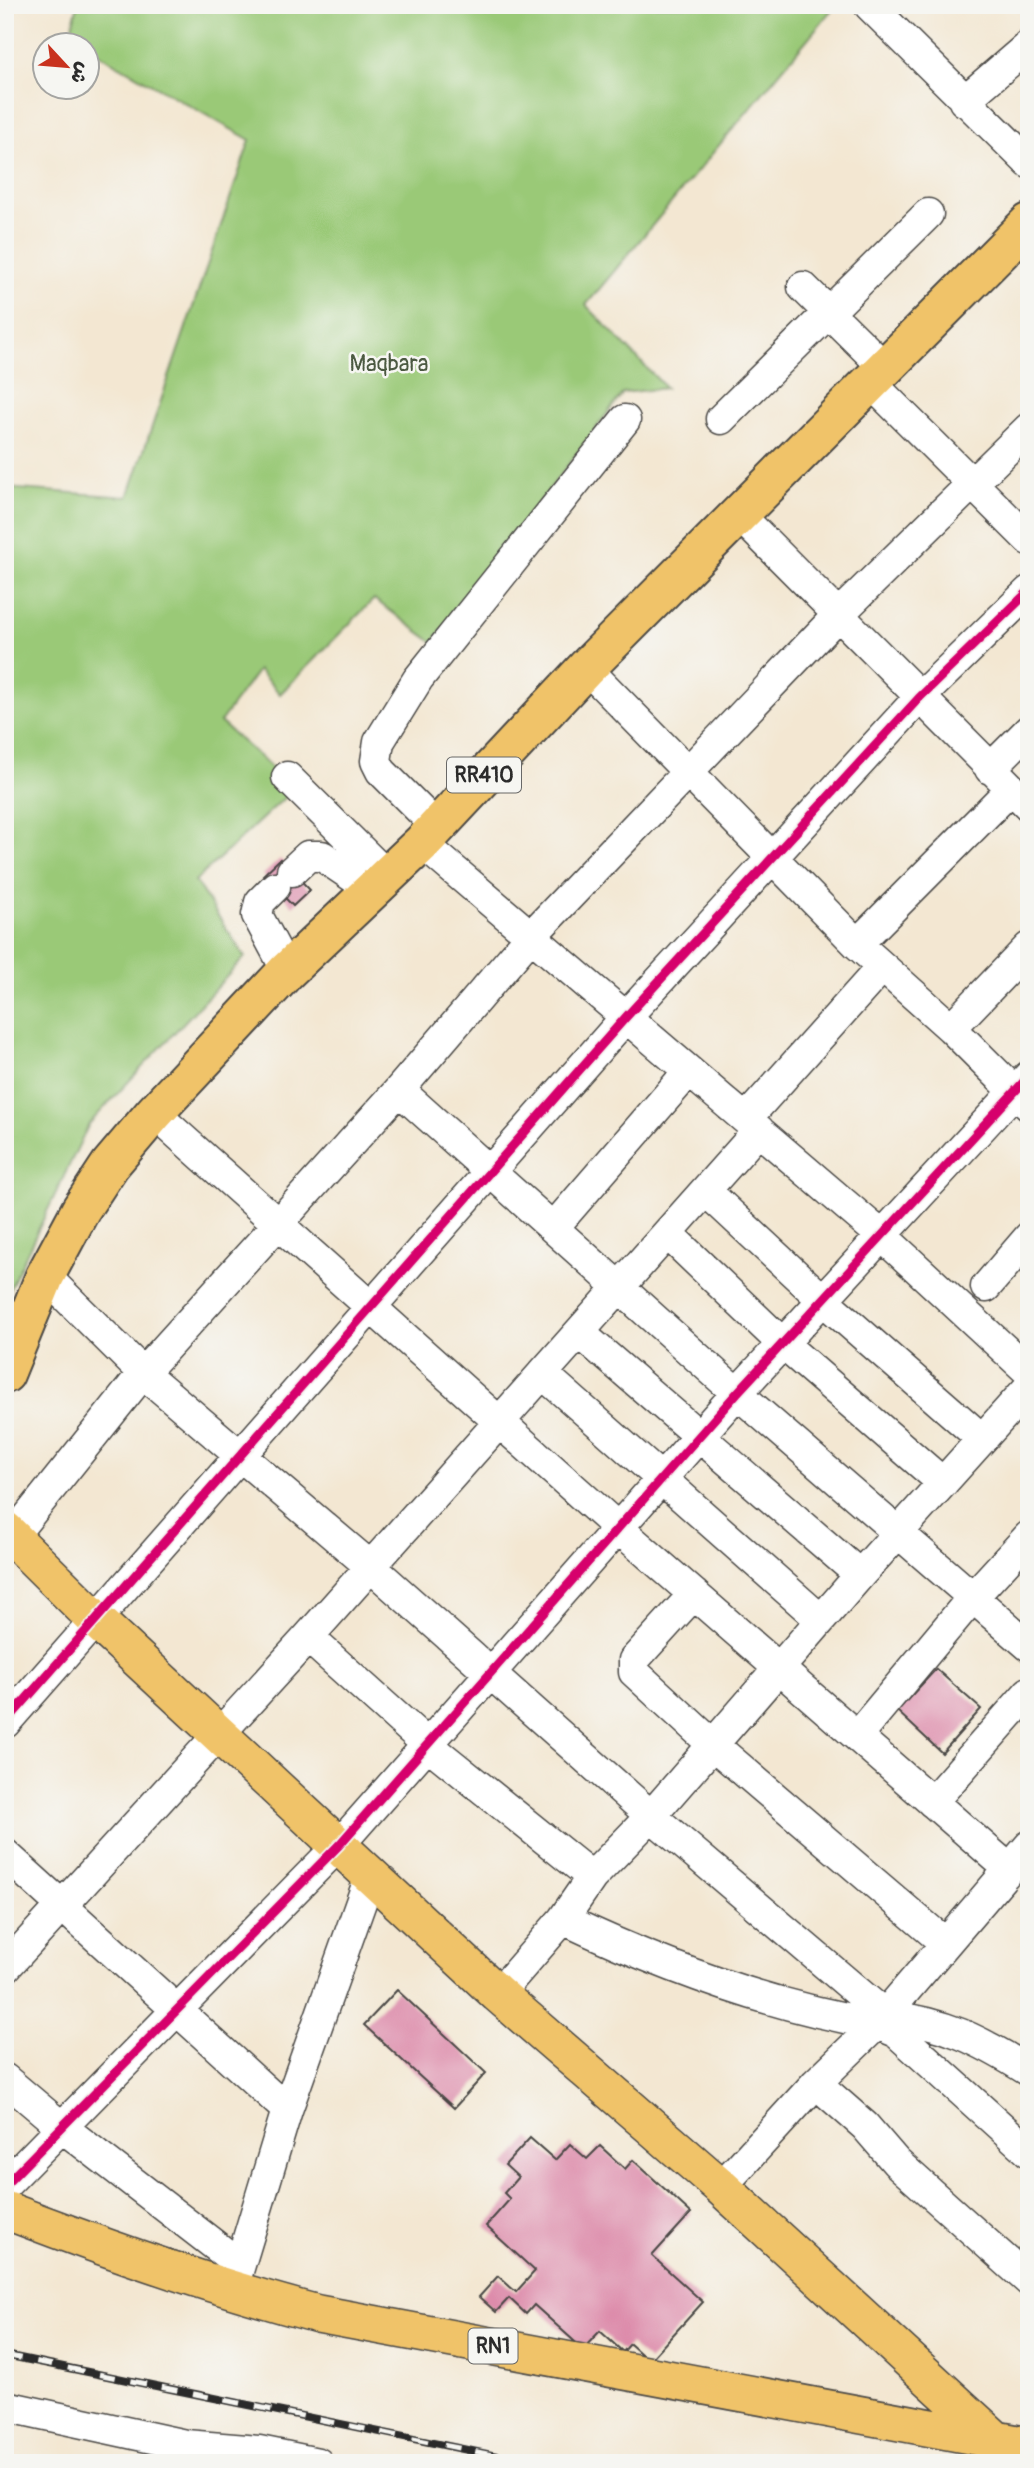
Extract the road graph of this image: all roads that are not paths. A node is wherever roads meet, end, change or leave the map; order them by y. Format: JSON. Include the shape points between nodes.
{"nodes":[{"id":1,"x":869,"y":5,"type":"edge"},
{"id":2,"x":1029,"y":45,"type":"edge"},
{"id":3,"x":964,"y":101,"type":"junction"},
{"id":4,"x":1029,"y":163,"type":"edge"},
{"id":5,"x":928,"y":214,"type":"dead end"},
{"id":6,"x":1029,"y":223,"type":"edge"},
{"id":7,"x":803,"y":287,"type":"dead end"},
{"id":8,"x":829,"y":312,"type":"junction"},
{"id":9,"x":877,"y":374,"type":"junction"},
{"id":10,"x":721,"y":419,"type":"dead end"},
{"id":11,"x":625,"y":420,"type":"dead end"},
{"id":12,"x":1029,"y":428,"type":"edge"},
{"id":13,"x":971,"y":483,"type":"junction"},
{"id":14,"x":740,"y":516,"type":"junction"},
{"id":15,"x":1029,"y":540,"type":"edge"},
{"id":16,"x":1029,"y":591,"type":"edge"},
{"id":17,"x":838,"y":615,"type":"junction"},
{"id":18,"x":586,"y":668,"type":"junction"},
{"id":19,"x":919,"y":698,"type":"junction"},
{"id":20,"x":1029,"y":730,"type":"edge"},
{"id":21,"x":689,"y":772,"type":"junction"},
{"id":22,"x":287,"y":778,"type":"dead end"},
{"id":23,"x":1010,"y":788,"type":"edge"},
{"id":24,"x":429,"y":834,"type":"junction"},
{"id":25,"x":773,"y":856,"type":"junction"},
{"id":26,"x":379,"y":882,"type":"junction"},
{"id":27,"x":531,"y":936,"type":"junction"},
{"id":28,"x":857,"y":944,"type":"junction"},
{"id":29,"x":1029,"y":947,"type":"edge"},
{"id":30,"x":882,"y":967,"type":"junction"},
{"id":31,"x":287,"y":971,"type":"junction"},
{"id":32,"x":626,"y":1017,"type":"junction"},
{"id":33,"x":951,"y":1028,"type":"junction"},
{"id":34,"x":689,"y":1071,"type":"junction"},
{"id":35,"x":398,"y":1090,"type":"junction"},
{"id":36,"x":1024,"y":1091,"type":"edge"},
{"id":37,"x":154,"y":1113,"type":"junction"},
{"id":38,"x":752,"y":1125,"type":"junction"},
{"id":39,"x":492,"y":1172,"type":"junction"},
{"id":40,"x":706,"y":1191,"type":"junction"},
{"id":41,"x":275,"y":1224,"type":"junction"},
{"id":42,"x":554,"y":1227,"type":"junction"},
{"id":43,"x":668,"y":1234,"type":"junction"},
{"id":44,"x":881,"y":1235,"type":"junction"},
{"id":45,"x":1029,"y":1237,"type":"edge"},
{"id":46,"x":46,"y":1276,"type":"junction"},
{"id":47,"x":986,"y":1287,"type":"dead end"},
{"id":48,"x":620,"y":1289,"type":"junction"},
{"id":49,"x":823,"y":1300,"type":"junction"},
{"id":50,"x":370,"y":1309,"type":"junction"},
{"id":51,"x":580,"y":1333,"type":"junction"},
{"id":52,"x":783,"y":1344,"type":"junction"},
{"id":53,"x":1029,"y":1372,"type":"edge"},
{"id":54,"x":143,"y":1373,"type":"junction"},
{"id":55,"x":5,"y":1374,"type":"edge"},
{"id":56,"x":543,"y":1374,"type":"junction"},
{"id":57,"x":1029,"y":1387,"type":"edge"},
{"id":58,"x":737,"y":1393,"type":"junction"},
{"id":59,"x":500,"y":1422,"type":"junction"},
{"id":60,"x":698,"y":1436,"type":"junction"},
{"id":61,"x":982,"y":1439,"type":"junction"},
{"id":62,"x":242,"y":1457,"type":"junction"},
{"id":63,"x":661,"y":1478,"type":"junction"},
{"id":64,"x":943,"y":1483,"type":"junction"},
{"id":65,"x":618,"y":1528,"type":"junction"},
{"id":66,"x":898,"y":1532,"type":"junction"},
{"id":67,"x":7,"y":1534,"type":"edge"},
{"id":68,"x":1029,"y":1536,"type":"edge"},
{"id":69,"x":370,"y":1566,"type":"junction"},
{"id":70,"x":860,"y":1575,"type":"junction"},
{"id":71,"x":694,"y":1594,"type":"junction"},
{"id":72,"x":972,"y":1598,"type":"junction"},
{"id":73,"x":820,"y":1619,"type":"junction"},
{"id":74,"x":96,"y":1620,"type":"junction"},
{"id":75,"x":308,"y":1637,"type":"junction"},
{"id":76,"x":1029,"y":1646,"type":"edge"},
{"id":77,"x":778,"y":1667,"type":"junction"},
{"id":78,"x":488,"y":1672,"type":"junction"},
{"id":79,"x":1029,"y":1692,"type":"edge"},
{"id":80,"x":5,"y":1723,"type":"edge"},
{"id":81,"x":218,"y":1732,"type":"junction"},
{"id":82,"x":857,"y":1737,"type":"junction"},
{"id":83,"x":712,"y":1744,"type":"junction"},
{"id":84,"x":428,"y":1745,"type":"junction"},
{"id":85,"x":932,"y":1802,"type":"junction"},
{"id":86,"x":651,"y":1816,"type":"junction"},
{"id":87,"x":339,"y":1845,"type":"junction"},
{"id":88,"x":1029,"y":1846,"type":"edge"},
{"id":89,"x":5,"y":1854,"type":"edge"},
{"id":90,"x":1008,"y":1868,"type":"junction"},
{"id":91,"x":371,"y":1874,"type":"junction"},
{"id":92,"x":592,"y":1877,"type":"junction"},
{"id":93,"x":64,"y":1905,"type":"junction"},
{"id":94,"x":563,"y":1919,"type":"junction"},
{"id":95,"x":945,"y":1943,"type":"junction"},
{"id":96,"x":7,"y":1963,"type":"edge"},
{"id":97,"x":498,"y":1994,"type":"junction"},
{"id":98,"x":177,"y":2011,"type":"junction"},
{"id":99,"x":881,"y":2019,"type":"junction"},
{"id":100,"x":1029,"y":2071,"type":"edge"},
{"id":101,"x":5,"y":2079,"type":"edge"},
{"id":102,"x":816,"y":2083,"type":"junction"},
{"id":103,"x":287,"y":2110,"type":"junction"},
{"id":104,"x":63,"y":2128,"type":"junction"},
{"id":105,"x":1029,"y":2152,"type":"edge"},
{"id":106,"x":5,"y":2185,"type":"edge"},
{"id":107,"x":721,"y":2187,"type":"junction"},
{"id":108,"x":5,"y":2210,"type":"edge"},
{"id":109,"x":236,"y":2278,"type":"junction"},
{"id":110,"x":1029,"y":2281,"type":"edge"},
{"id":111,"x":5,"y":2406,"type":"edge"},
{"id":112,"x":992,"y":2436,"type":"junction"},
{"id":113,"x":1029,"y":2446,"type":"edge"},
{"id":114,"x":182,"y":2454,"type":"edge"},
{"id":115,"x":263,"y":2457,"type":"edge"},
{"id":116,"x":318,"y":2463,"type":"edge"}],
"edges":[{"from":1,"to":3,"type":"street"},
{"from":2,"to":3,"type":"street"},
{"from":3,"to":4,"type":"street"},
{"from":5,"to":8,"type":"street"},
{"from":6,"to":9,"type":"highway","number":"RR410"},
{"from":7,"to":8,"type":"street"},
{"from":8,"to":9,"type":"street"},
{"from":8,"to":10,"type":"street"},
{"from":9,"to":13,"type":"street"},
{"from":9,"to":14,"type":"highway","number":"RR410"},
{"from":11,"to":24,"type":"street","via":[[454,632],[379,742],[376,761],[381,771]]},
{"from":12,"to":13,"type":"street"},
{"from":13,"to":15,"type":"street"},
{"from":13,"to":17,"type":"street"},
{"from":14,"to":17,"type":"street"},
{"from":14,"to":18,"type":"highway","number":"RR410"},
{"from":16,"to":19,"type":"street"},
{"from":17,"to":19,"type":"street"},
{"from":17,"to":21,"type":"street"},
{"from":18,"to":21,"type":"street"},
{"from":18,"to":24,"type":"highway","number":"RR410"},
{"from":19,"to":23,"type":"street"},
{"from":19,"to":25,"type":"street"},
{"from":20,"to":23,"type":"street"},
{"from":21,"to":25,"type":"street"},
{"from":21,"to":27,"type":"street"},
{"from":22,"to":26,"type":"street"},
{"from":23,"to":28,"type":"street"},
{"from":24,"to":26,"type":"highway","number":"RR410"},
{"from":24,"to":27,"type":"street"},
{"from":25,"to":28,"type":"street"},
{"from":25,"to":32,"type":"street"},
{"from":26,"to":31,"type":"highway","number":"RR410"},
{"from":26,"to":31,"type":"street","via":[[322,856],[308,856],[260,902],[257,915]]},
{"from":27,"to":32,"type":"street"},
{"from":27,"to":35,"type":"street"},
{"from":28,"to":30,"type":"street"},
{"from":29,"to":33,"type":"street"},
{"from":30,"to":33,"type":"street"},
{"from":30,"to":38,"type":"street"},
{"from":31,"to":37,"type":"highway","number":"RR410"},
{"from":32,"to":34,"type":"street"},
{"from":32,"to":39,"type":"street"},
{"from":33,"to":36,"type":"street"},
{"from":34,"to":38,"type":"street"},
{"from":34,"to":42,"type":"street"},
{"from":35,"to":39,"type":"street"},
{"from":35,"to":41,"type":"street"},
{"from":36,"to":44,"type":"street"},
{"from":37,"to":41,"type":"street"},
{"from":37,"to":46,"type":"highway","number":"RR410","via":[[110,1165]]},
{"from":38,"to":40,"type":"street"},
{"from":38,"to":44,"type":"street"},
{"from":39,"to":42,"type":"street"},
{"from":39,"to":50,"type":"street"},
{"from":40,"to":43,"type":"street"},
{"from":40,"to":49,"type":"street"},
{"from":41,"to":50,"type":"street"},
{"from":41,"to":54,"type":"street"},
{"from":42,"to":48,"type":"street"},
{"from":43,"to":48,"type":"street"},
{"from":43,"to":52,"type":"street"},
{"from":44,"to":49,"type":"street"},
{"from":44,"to":53,"type":"street"},
{"from":45,"to":47,"type":"street"},
{"from":46,"to":54,"type":"street"},
{"from":46,"to":55,"type":"highway","number":"RR410"},
{"from":48,"to":51,"type":"street"},
{"from":48,"to":58,"type":"street"},
{"from":49,"to":52,"type":"street"},
{"from":49,"to":61,"type":"street"},
{"from":50,"to":59,"type":"street"},
{"from":50,"to":62,"type":"street"},
{"from":51,"to":56,"type":"street"},
{"from":51,"to":60,"type":"street"},
{"from":52,"to":58,"type":"street"},
{"from":52,"to":64,"type":"street"},
{"from":54,"to":62,"type":"street"},
{"from":54,"to":67,"type":"street"},
{"from":56,"to":59,"type":"street"},
{"from":56,"to":63,"type":"street"},
{"from":57,"to":61,"type":"street"},
{"from":58,"to":60,"type":"street"},
{"from":58,"to":66,"type":"street"},
{"from":59,"to":65,"type":"street"},
{"from":59,"to":69,"type":"street"},
{"from":60,"to":63,"type":"street"},
{"from":60,"to":70,"type":"street"},
{"from":61,"to":64,"type":"street"},
{"from":62,"to":69,"type":"street"},
{"from":62,"to":74,"type":"street"},
{"from":63,"to":65,"type":"street"},
{"from":63,"to":73,"type":"street"},
{"from":64,"to":66,"type":"street"},
{"from":65,"to":71,"type":"street"},
{"from":65,"to":78,"type":"street"},
{"from":66,"to":70,"type":"street"},
{"from":66,"to":72,"type":"street"},
{"from":67,"to":74,"type":"main road"},
{"from":68,"to":72,"type":"street"},
{"from":69,"to":75,"type":"street"},
{"from":69,"to":78,"type":"street"},
{"from":70,"to":73,"type":"street"},
{"from":71,"to":77,"type":"street"},
{"from":71,"to":83,"type":"street","via":[[634,1660],[634,1672]]},
{"from":72,"to":76,"type":"street"},
{"from":72,"to":82,"type":"street"},
{"from":73,"to":77,"type":"street"},
{"from":74,"to":80,"type":"street"},
{"from":74,"to":81,"type":"main road"},
{"from":75,"to":81,"type":"street"},
{"from":75,"to":84,"type":"street"},
{"from":77,"to":82,"type":"street"},
{"from":77,"to":83,"type":"street"},
{"from":78,"to":84,"type":"street"},
{"from":78,"to":86,"type":"street"},
{"from":79,"to":85,"type":"street"},
{"from":81,"to":87,"type":"main road"},
{"from":81,"to":93,"type":"street"},
{"from":82,"to":85,"type":"street"},
{"from":83,"to":86,"type":"street"},
{"from":83,"to":95,"type":"street"},
{"from":84,"to":87,"type":"street"},
{"from":84,"to":92,"type":"street"},
{"from":85,"to":90,"type":"street"},
{"from":86,"to":92,"type":"street"},
{"from":86,"to":99,"type":"street"},
{"from":87,"to":91,"type":"main road"},
{"from":87,"to":98,"type":"street"},
{"from":88,"to":90,"type":"street"},
{"from":89,"to":93,"type":"street"},
{"from":90,"to":95,"type":"street"},
{"from":91,"to":97,"type":"main road"},
{"from":91,"to":103,"type":"street"},
{"from":92,"to":94,"type":"street"},
{"from":93,"to":96,"type":"street"},
{"from":93,"to":98,"type":"street"},
{"from":94,"to":97,"type":"street"},
{"from":94,"to":99,"type":"street","via":[[665,1964],[743,1990]]},
{"from":95,"to":99,"type":"street"},
{"from":97,"to":107,"type":"main road"},
{"from":98,"to":103,"type":"street"},
{"from":98,"to":104,"type":"street"},
{"from":99,"to":100,"type":"street","via":[[927,2020],[971,2037]]},
{"from":99,"to":102,"type":"street"},
{"from":99,"to":105,"type":"street"},
{"from":101,"to":104,"type":"street"},
{"from":102,"to":107,"type":"street"},
{"from":102,"to":110,"type":"street"},
{"from":103,"to":109,"type":"street"},
{"from":104,"to":106,"type":"street"},
{"from":104,"to":109,"type":"street"},
{"from":107,"to":112,"type":"main road"},
{"from":108,"to":109,"type":"main road","number":"RN1","via":[[142,2262]]},
{"from":109,"to":112,"type":"main road","number":"RN1","via":[[332,2316]]},
{"from":111,"to":114,"type":"street"},
{"from":112,"to":113,"type":"main road","number":"RN1"},
{"from":114,"to":115,"type":"street"},
{"from":115,"to":116,"type":"street"}]}
